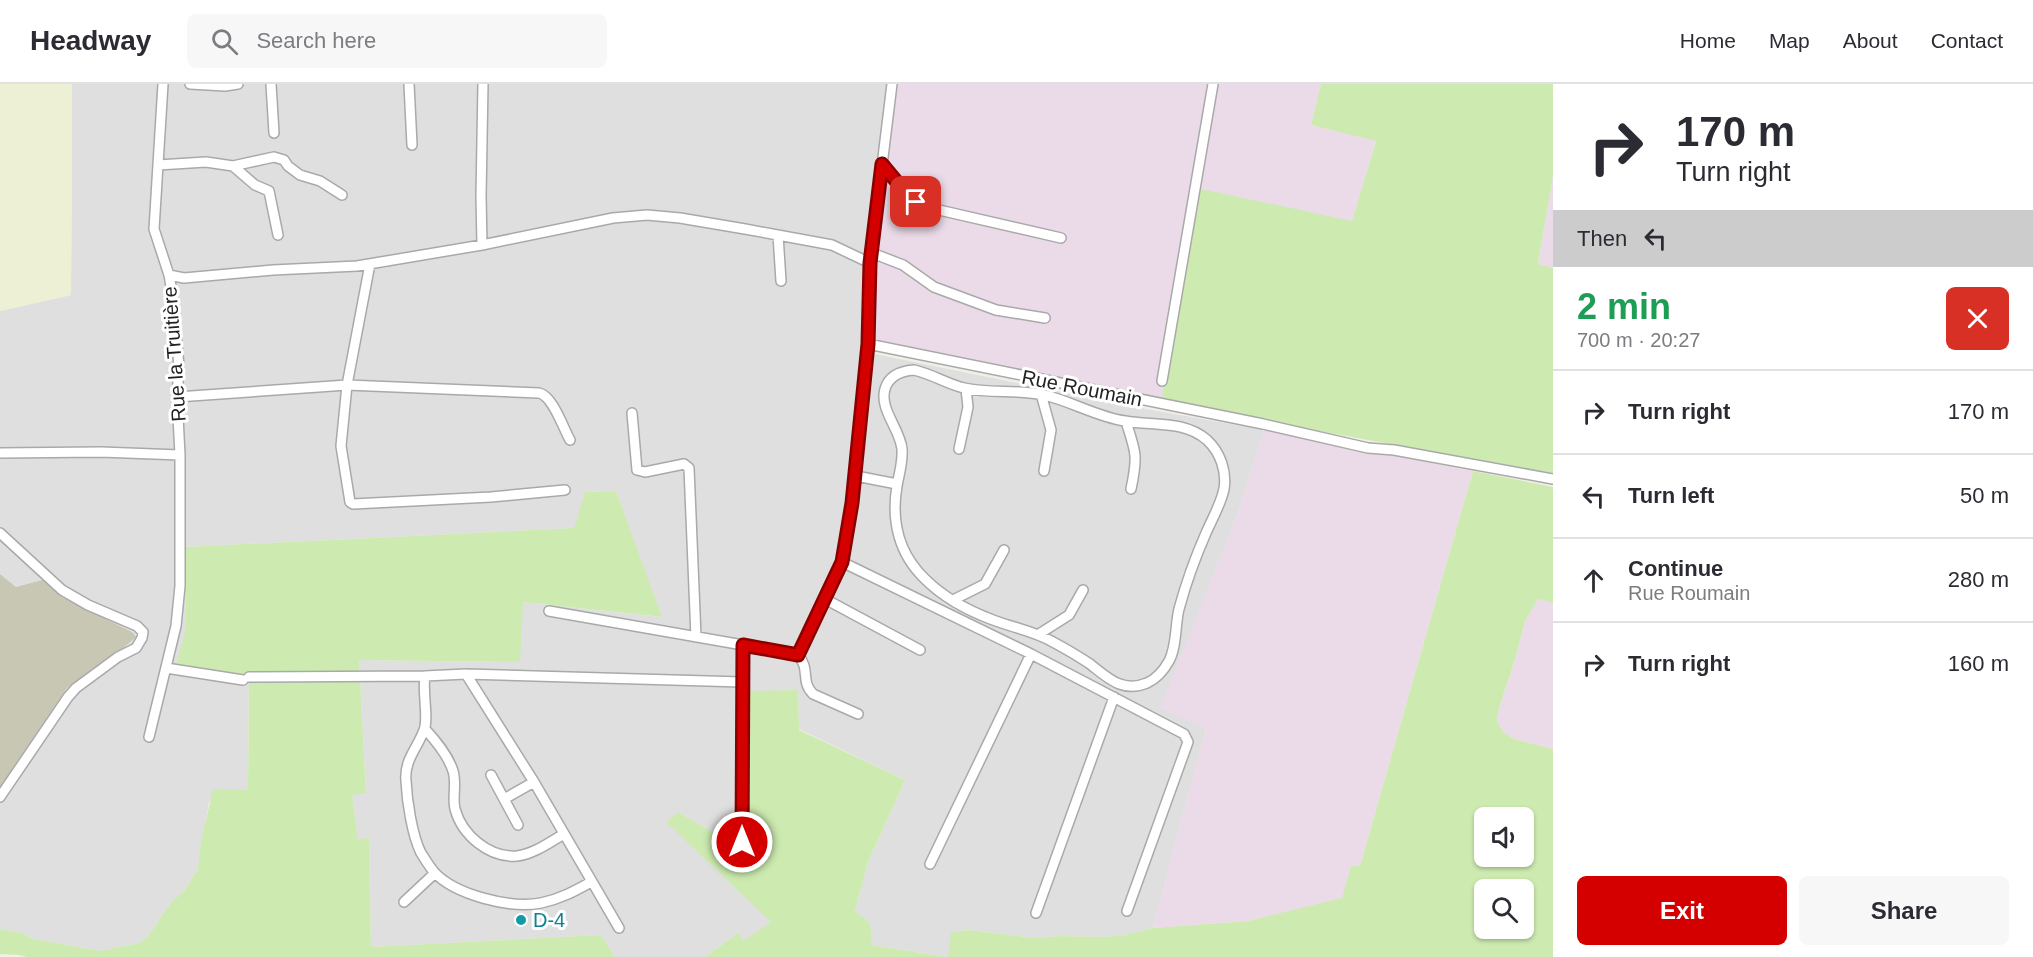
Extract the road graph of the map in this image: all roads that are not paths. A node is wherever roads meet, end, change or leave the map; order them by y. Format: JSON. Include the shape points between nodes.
{"nodes":[{"id":1,"x":163,"y":84,"type":"edge"},
{"id":2,"x":190,"y":84,"type":"edge"},
{"id":3,"x":238,"y":84,"type":"edge"},
{"id":4,"x":271,"y":84,"type":"edge"},
{"id":5,"x":410,"y":84,"type":"edge"},
{"id":6,"x":483,"y":84,"type":"edge"},
{"id":7,"x":892,"y":84,"type":"edge"},
{"id":8,"x":1213,"y":84,"type":"edge"},
{"id":9,"x":274,"y":133,"type":"dead end"},
{"id":10,"x":412,"y":145,"type":"dead end"},
{"id":11,"x":882,"y":164,"type":"junction"},
{"id":12,"x":158,"y":165,"type":"junction"},
{"id":13,"x":232,"y":166,"type":"junction"},
{"id":14,"x":342,"y":195,"type":"dead end"},
{"id":15,"x":278,"y":235,"type":"dead end"},
{"id":16,"x":778,"y":235,"type":"junction"},
{"id":17,"x":1061,"y":238,"type":"dead end"},
{"id":18,"x":483,"y":245,"type":"junction"},
{"id":19,"x":871,"y":258,"type":"junction"},
{"id":20,"x":370,"y":264,"type":"junction"},
{"id":21,"x":169,"y":275,"type":"junction"},
{"id":22,"x":781,"y":281,"type":"dead end"},
{"id":23,"x":1045,"y":318,"type":"dead end"},
{"id":24,"x":868,"y":344,"type":"junction"},
{"id":25,"x":1162,"y":381,"type":"dead end"},
{"id":26,"x":347,"y":385,"type":"junction"},
{"id":27,"x":966,"y":389,"type":"junction"},
{"id":28,"x":1041,"y":394,"type":"junction"},
{"id":29,"x":177,"y":397,"type":"junction"},
{"id":30,"x":632,"y":413,"type":"dead end"},
{"id":31,"x":1126,"y":422,"type":"junction"},
{"id":32,"x":570,"y":441,"type":"dead end"},
{"id":33,"x":959,"y":449,"type":"dead end"},
{"id":34,"x":0,"y":453,"type":"edge"},
{"id":35,"x":180,"y":455,"type":"junction"},
{"id":36,"x":1044,"y":471,"type":"dead end"},
{"id":37,"x":856,"y":476,"type":"junction"},
{"id":38,"x":1553,"y":479,"type":"edge"},
{"id":39,"x":897,"y":484,"type":"junction"},
{"id":40,"x":1131,"y":489,"type":"dead end"},
{"id":41,"x":565,"y":490,"type":"dead end"},
{"id":42,"x":0,"y":533,"type":"edge"},
{"id":43,"x":1004,"y":550,"type":"dead end"},
{"id":44,"x":842,"y":562,"type":"junction"},
{"id":45,"x":1083,"y":590,"type":"dead end"},
{"id":46,"x":825,"y":599,"type":"junction"},
{"id":47,"x":953,"y":600,"type":"junction"},
{"id":48,"x":549,"y":611,"type":"dead end"},
{"id":49,"x":1039,"y":634,"type":"junction"},
{"id":50,"x":696,"y":637,"type":"junction"},
{"id":51,"x":743,"y":645,"type":"junction"},
{"id":52,"x":920,"y":650,"type":"dead end"},
{"id":53,"x":1031,"y":654,"type":"junction"},
{"id":54,"x":798,"y":655,"type":"junction"},
{"id":55,"x":166,"y":668,"type":"junction"},
{"id":56,"x":466,"y":674,"type":"junction"},
{"id":57,"x":425,"y":676,"type":"junction"},
{"id":58,"x":742,"y":682,"type":"junction"},
{"id":59,"x":1114,"y":697,"type":"junction"},
{"id":60,"x":858,"y":714,"type":"dead end"},
{"id":61,"x":425,"y":729,"type":"junction"},
{"id":62,"x":149,"y":737,"type":"dead end"},
{"id":63,"x":490,"y":775,"type":"dead end"},
{"id":64,"x":534,"y":782,"type":"junction"},
{"id":65,"x":0,"y":797,"type":"edge"},
{"id":66,"x":504,"y":799,"type":"junction"},
{"id":67,"x":518,"y":825,"type":"dead end"},
{"id":68,"x":564,"y":834,"type":"junction"},
{"id":69,"x":742,"y":842,"type":"dead end"},
{"id":70,"x":930,"y":864,"type":"dead end"},
{"id":71,"x":435,"y":873,"type":"junction"},
{"id":72,"x":591,"y":882,"type":"junction"},
{"id":73,"x":405,"y":902,"type":"dead end"},
{"id":74,"x":1128,"y":911,"type":"dead end"},
{"id":75,"x":1036,"y":913,"type":"dead end"},
{"id":76,"x":619,"y":928,"type":"dead end"}],
"edges":[{"from":1,"to":12,"type":"street","name":"Rue la Truitière"},
{"from":2,"to":3,"type":"street"},
{"from":4,"to":9,"type":"street"},
{"from":5,"to":10,"type":"street"},
{"from":6,"to":18,"type":"street"},
{"from":7,"to":11,"type":"street"},
{"from":8,"to":25,"type":"street"},
{"from":11,"to":17,"type":"street","via":[[911,199],[926,207]]},
{"from":11,"to":19,"type":"street"},
{"from":12,"to":13,"type":"street","via":[[206,162]]},
{"from":12,"to":21,"type":"street","name":"Rue la Truitière","via":[[154,229]]},
{"from":13,"to":14,"type":"street","via":[[274,157]]},
{"from":13,"to":15,"type":"street","via":[[269,191]]},
{"from":16,"to":18,"type":"street","via":[[647,215],[613,218]]},
{"from":16,"to":19,"type":"street","via":[[832,245]]},
{"from":16,"to":22,"type":"street"},
{"from":18,"to":20,"type":"street"},
{"from":19,"to":23,"type":"street","via":[[903,265],[926,282],[996,310]]},
{"from":19,"to":24,"type":"street"},
{"from":20,"to":21,"type":"street","via":[[184,278]]},
{"from":20,"to":26,"type":"street"},
{"from":21,"to":29,"type":"street","name":"Rue la Truitière","via":[[179,366]]},
{"from":24,"to":37,"type":"street"},
{"from":24,"to":38,"type":"street","name":"Rue Roumain","via":[[1368,448]]},
{"from":26,"to":29,"type":"street"},
{"from":26,"to":32,"type":"street","via":[[544,394]]},
{"from":26,"to":41,"type":"street","via":[[341,446],[348,500],[353,504]]},
{"from":27,"to":28,"type":"street"},
{"from":27,"to":33,"type":"street","via":[[968,408]]},
{"from":27,"to":39,"type":"street","via":[[926,372],[903,371],[893,376],[884,396],[902,447]]},
{"from":28,"to":31,"type":"street"},
{"from":28,"to":36,"type":"street","via":[[1051,430]]},
{"from":29,"to":35,"type":"street","name":"Rue la Truitière"},
{"from":30,"to":50,"type":"street","via":[[637,470],[684,464],[689,468]]},
{"from":31,"to":40,"type":"street","via":[[1136,452]]},
{"from":31,"to":49,"type":"street","via":[[1185,428],[1198,434],[1217,453],[1224,476],[1220,501],[1182,601],[1170,659],[1155,678],[1136,686],[1123,686]]},
{"from":34,"to":35,"type":"street"},
{"from":35,"to":55,"type":"street","name":"Rue la Truitière","via":[[180,586]]},
{"from":37,"to":39,"type":"street"},
{"from":37,"to":44,"type":"street"},
{"from":39,"to":47,"type":"street","via":[[896,530],[907,555],[923,578]]},
{"from":42,"to":65,"type":"street","via":[[62,590],[137,626],[142,638],[136,648],[71,693]]},
{"from":43,"to":47,"type":"street","via":[[984,584]]},
{"from":44,"to":46,"type":"street"},
{"from":44,"to":53,"type":"street"},
{"from":45,"to":49,"type":"street","via":[[1069,615]]},
{"from":46,"to":52,"type":"street"},
{"from":46,"to":54,"type":"street"},
{"from":47,"to":49,"type":"street","via":[[994,620]]},
{"from":48,"to":50,"type":"street"},
{"from":50,"to":51,"type":"street"},
{"from":51,"to":54,"type":"street"},
{"from":51,"to":58,"type":"street"},
{"from":53,"to":59,"type":"street"},
{"from":53,"to":70,"type":"street"},
{"from":54,"to":60,"type":"street","via":[[813,694]]},
{"from":55,"to":57,"type":"street","via":[[246,679]]},
{"from":55,"to":62,"type":"street","name":"Rue la Truitière"},
{"from":56,"to":57,"type":"street"},
{"from":56,"to":58,"type":"street"},
{"from":56,"to":64,"type":"street"},
{"from":57,"to":61,"type":"street"},
{"from":58,"to":69,"type":"street"},
{"from":59,"to":74,"type":"street","via":[[1184,734],[1188,742]]},
{"from":59,"to":75,"type":"street"},
{"from":61,"to":68,"type":"street","via":[[439,744],[453,770],[454,806],[462,827],[472,838],[490,850],[517,856]]},
{"from":61,"to":71,"type":"street","via":[[405,769],[416,841]]},
{"from":63,"to":66,"type":"street"},
{"from":64,"to":66,"type":"street"},
{"from":64,"to":68,"type":"street"},
{"from":66,"to":67,"type":"street"},
{"from":68,"to":72,"type":"street"},
{"from":71,"to":72,"type":"street","via":[[474,895],[522,905],[561,898]]},
{"from":71,"to":73,"type":"street"},
{"from":72,"to":76,"type":"street"}]}
